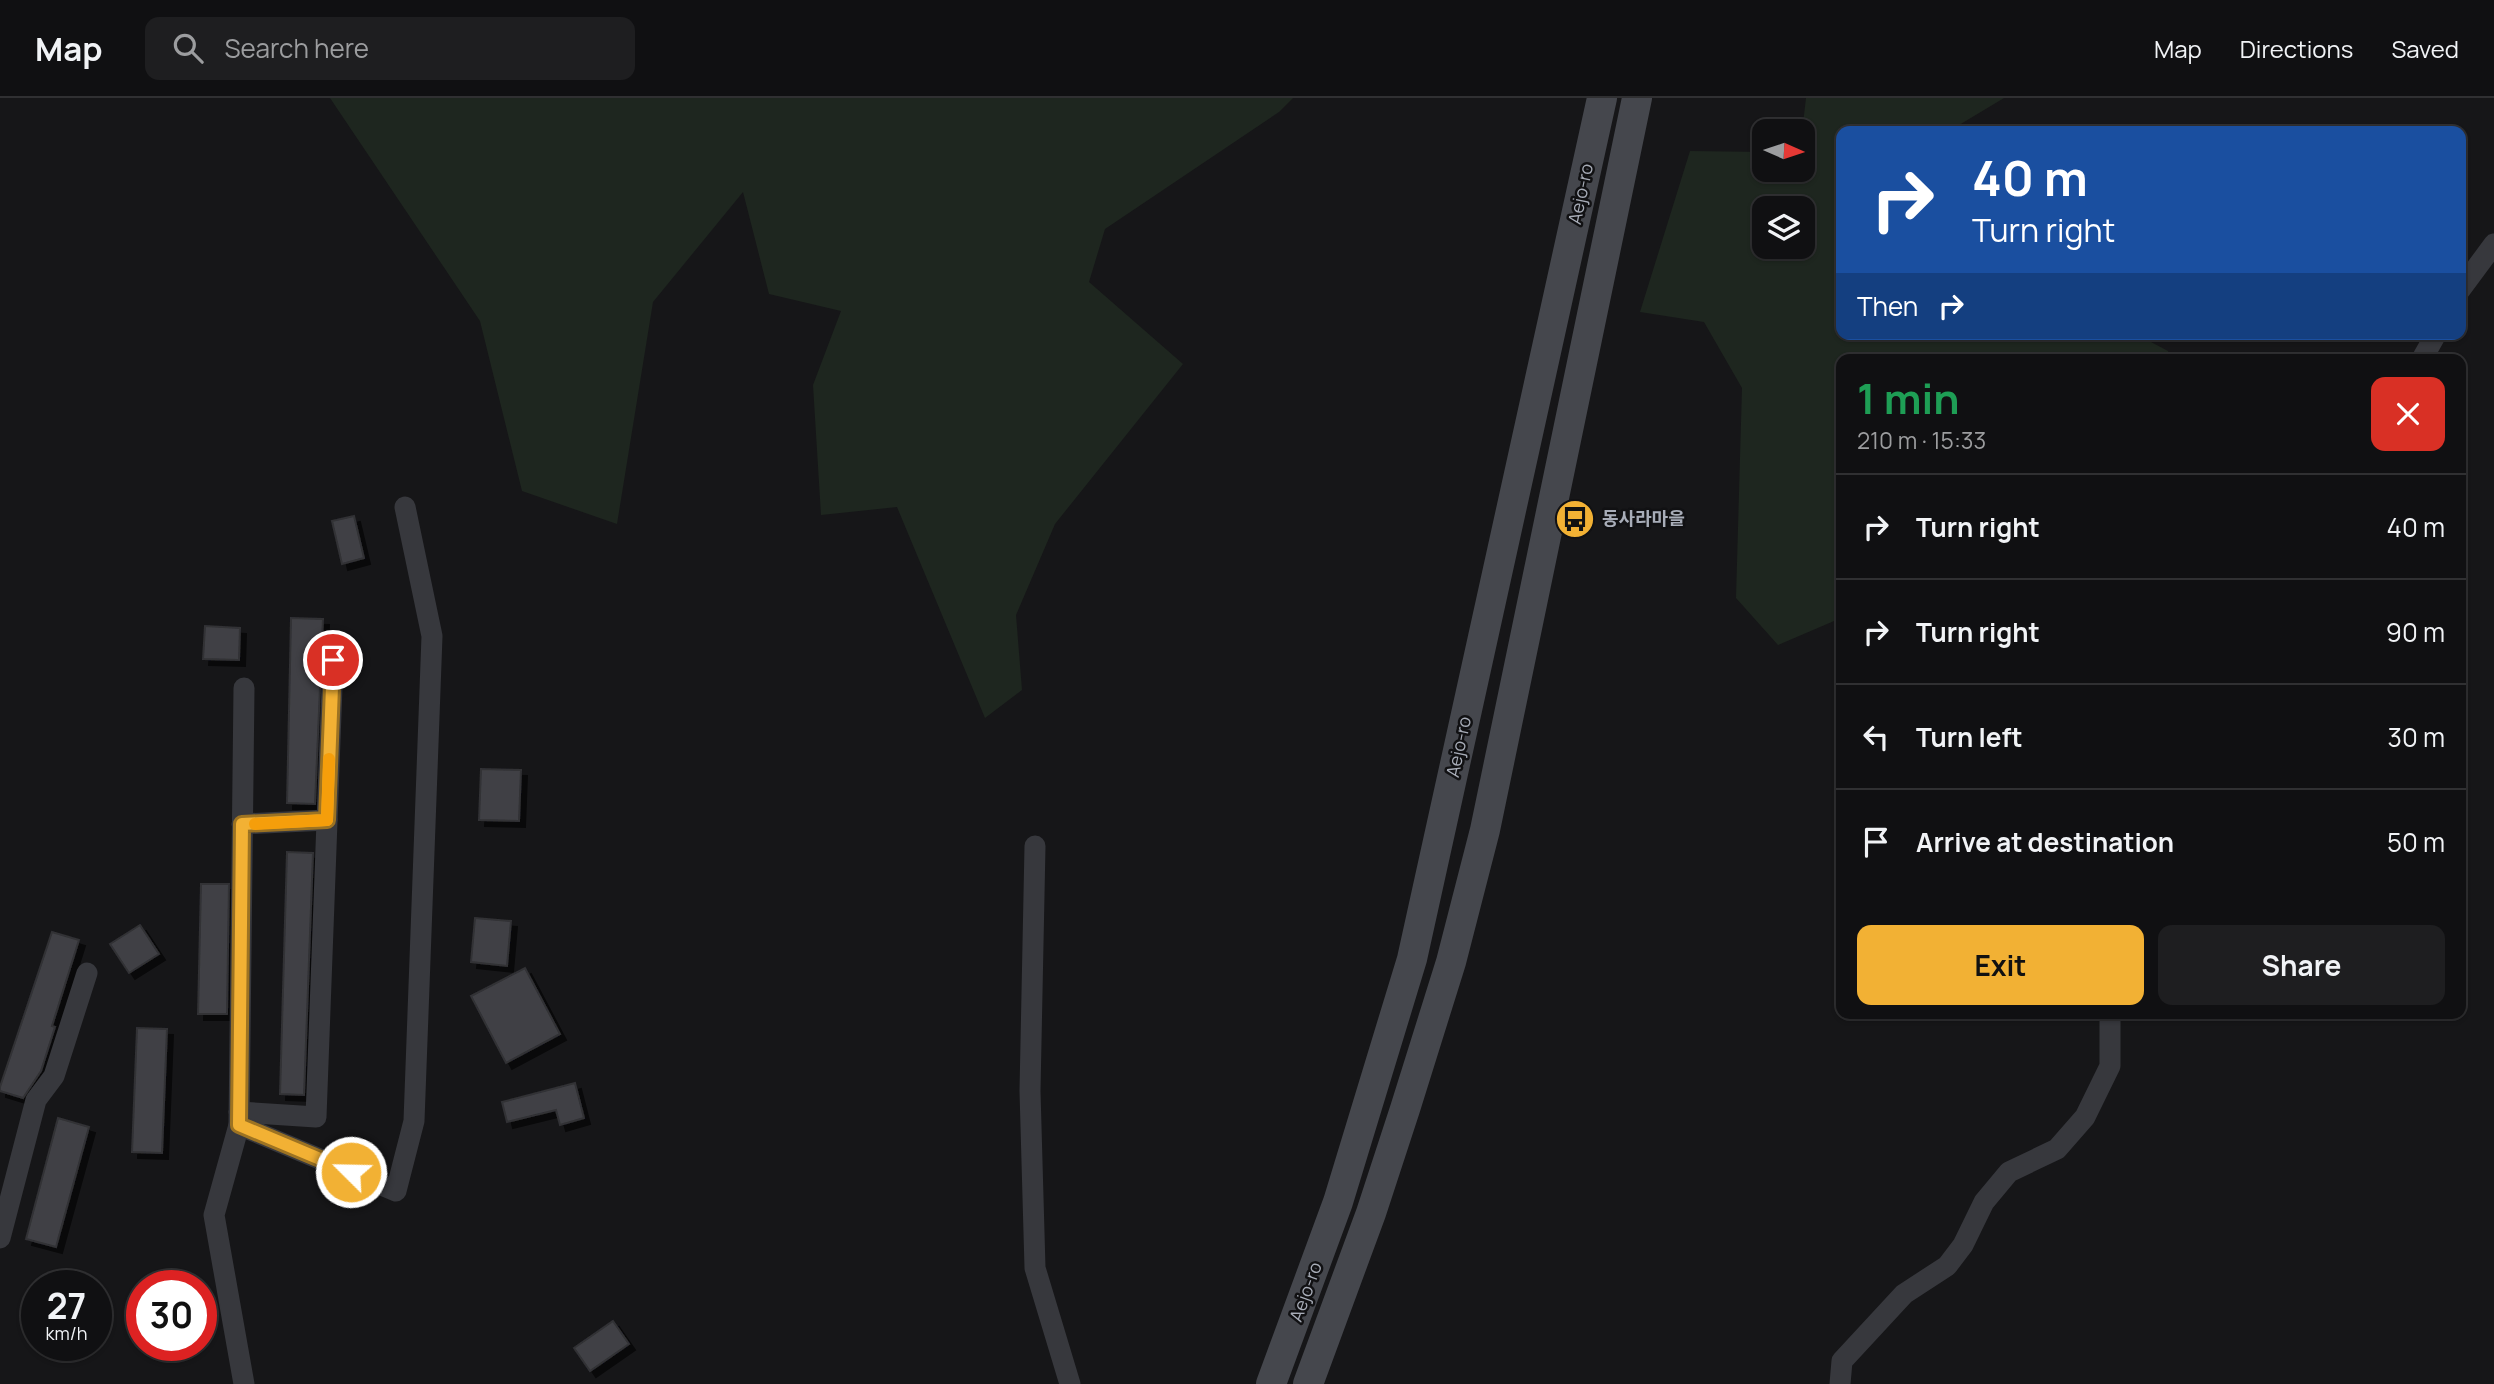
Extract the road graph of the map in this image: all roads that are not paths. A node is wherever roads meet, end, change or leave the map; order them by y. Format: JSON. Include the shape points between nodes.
{"nodes":[{"id":1,"x":1602,"y":98,"type":"edge"},
{"id":2,"x":1637,"y":98,"type":"edge"},
{"id":3,"x":2494,"y":244,"type":"edge"},
{"id":4,"x":2466,"y":282,"type":"edge"},
{"id":5,"x":405,"y":507,"type":"dead end"},
{"id":6,"x":333,"y":660,"type":"dead end"},
{"id":7,"x":244,"y":688,"type":"dead end"},
{"id":8,"x":327,"y":820,"type":"junction"},
{"id":9,"x":242,"y":824,"type":"junction"},
{"id":10,"x":1035,"y":846,"type":"dead end"},
{"id":11,"x":87,"y":973,"type":"dead end"},
{"id":12,"x":2110,"y":1019,"type":"edge"},
{"id":13,"x":239,"y":1119,"type":"junction"},
{"id":14,"x":0,"y":1238,"type":"edge"},
{"id":15,"x":244,"y":1384,"type":"edge"},
{"id":16,"x":1070,"y":1384,"type":"edge"},
{"id":17,"x":1271,"y":1384,"type":"edge"},
{"id":18,"x":1308,"y":1384,"type":"edge"},
{"id":19,"x":1840,"y":1384,"type":"edge"}],
"edges":[{"from":1,"to":17,"type":"street","name":"Aejo-ro","via":[[1412,959],[1338,1202]]},
{"from":2,"to":18,"type":"street","name":"Aejo-ro","via":[[1481,843],[1451,962],[1371,1213]]},
{"from":3,"to":4,"type":"street"},
{"from":5,"to":13,"type":"street","via":[[432,636],[414,1121],[396,1191]]},
{"from":6,"to":8,"type":"street"},
{"from":7,"to":9,"type":"street"},
{"from":8,"to":9,"type":"street"},
{"from":8,"to":13,"type":"street","via":[[316,1117]]},
{"from":9,"to":13,"type":"street"},
{"from":10,"to":16,"type":"street","via":[[1030,1091],[1035,1268]]},
{"from":11,"to":14,"type":"street","via":[[54,1076],[36,1100]]},
{"from":12,"to":19,"type":"street","via":[[2110,1066],[2085,1117],[2057,1149],[2009,1172],[1984,1202],[1947,1266],[1904,1294],[1842,1361]]},
{"from":13,"to":15,"type":"street","via":[[214,1215]]}]}
